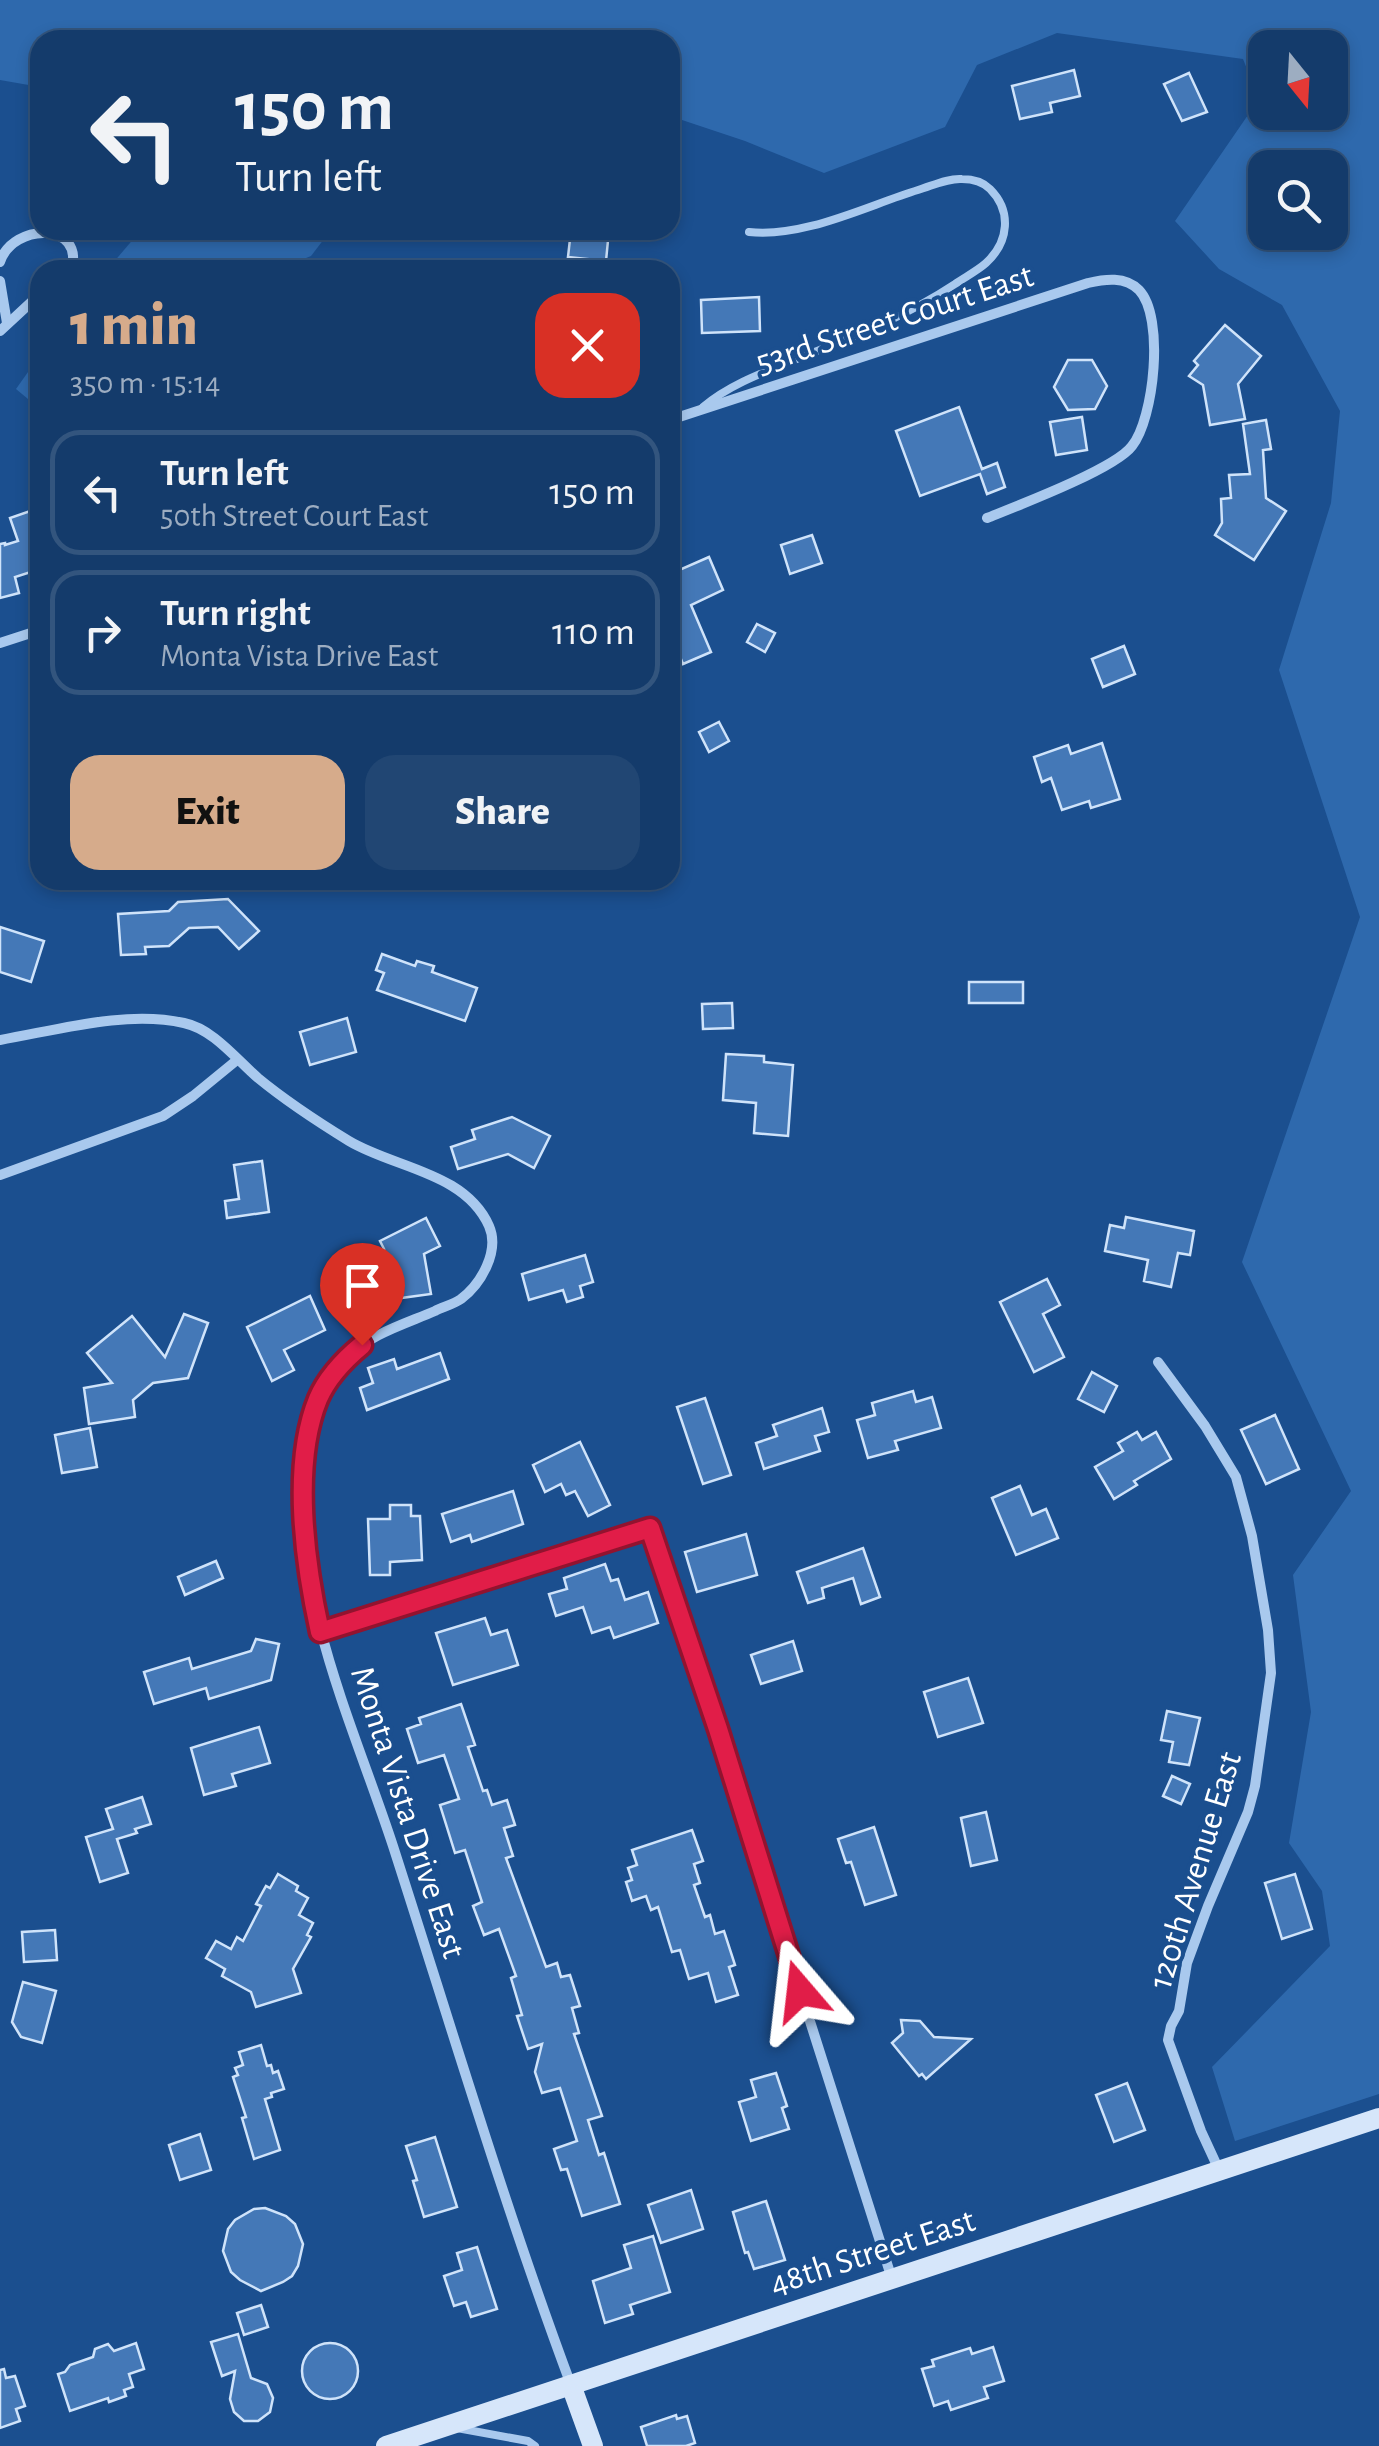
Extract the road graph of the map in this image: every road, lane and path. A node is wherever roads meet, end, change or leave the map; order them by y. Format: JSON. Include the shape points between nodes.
{"nodes":[{"id":1,"x":750,"y":232,"type":"dead end"},
{"id":2,"x":30,"y":235,"type":"edge"},
{"id":3,"x":0,"y":262,"type":"edge"},
{"id":4,"x":0,"y":281,"type":"edge"},
{"id":5,"x":30,"y":303,"type":"edge"},
{"id":6,"x":3,"y":327,"type":"edge"},
{"id":7,"x":700,"y":410,"type":"junction"},
{"id":8,"x":680,"y":417,"type":"edge"},
{"id":9,"x":987,"y":518,"type":"dead end"},
{"id":10,"x":30,"y":633,"type":"edge"},
{"id":11,"x":0,"y":643,"type":"edge"},
{"id":12,"x":0,"y":1040,"type":"edge"},
{"id":13,"x":237,"y":1060,"type":"junction"},
{"id":14,"x":0,"y":1176,"type":"edge"},
{"id":15,"x":1158,"y":1362,"type":"dead end"},
{"id":16,"x":320,"y":1632,"type":"junction"},
{"id":17,"x":1379,"y":2118,"type":"edge"},
{"id":18,"x":1220,"y":2170,"type":"junction"},
{"id":19,"x":892,"y":2278,"type":"junction"},
{"id":20,"x":572,"y":2385,"type":"junction"},
{"id":21,"x":447,"y":2426,"type":"junction"},
{"id":22,"x":386,"y":2446,"type":"edge"},
{"id":23,"x":535,"y":2446,"type":"edge"},
{"id":24,"x":593,"y":2446,"type":"edge"}],
"edges":[{"from":1,"to":7,"type":"lane","via":[[823,222],[962,179],[990,189],[1006,219],[986,264],[931,300],[719,394]]},
{"from":2,"to":3,"type":"street"},
{"from":4,"to":6,"type":"street"},
{"from":5,"to":6,"type":"street"},
{"from":7,"to":8,"type":"street","name":"53rd Street Court East"},
{"from":7,"to":9,"type":"street","name":"53rd Street Court East","via":[[1088,283],[1116,279],[1135,287],[1155,330],[1147,415],[1131,449]]},
{"from":10,"to":11,"type":"street"},
{"from":12,"to":13,"type":"street","name":"Monta Vista Drive East","via":[[144,1018],[191,1024]]},
{"from":13,"to":14,"type":"street","via":[[163,1116]]},
{"from":13,"to":16,"type":"street","name":"Monta Vista Drive East","via":[[364,1150],[452,1185],[480,1211],[492,1238],[482,1276],[460,1300],[362,1345],[318,1398],[303,1480],[306,1557]]},
{"from":15,"to":18,"type":"street","name":"120th Avenue East","via":[[1236,1476],[1268,1630],[1271,1673],[1255,1786],[1187,1963],[1168,2040]]},
{"from":16,"to":19,"type":"street","via":[[650,1528]]},
{"from":16,"to":20,"type":"street","name":"Monta Vista Drive East"},
{"from":17,"to":18,"type":"street","name":"48th Street East"},
{"from":18,"to":19,"type":"street","name":"48th Street East"},
{"from":19,"to":20,"type":"street","name":"48th Street East"},
{"from":20,"to":21,"type":"street","name":"48th Street East"},
{"from":20,"to":24,"type":"street"},
{"from":21,"to":22,"type":"street","name":"48th Street East"},
{"from":21,"to":23,"type":"lane"}]}
